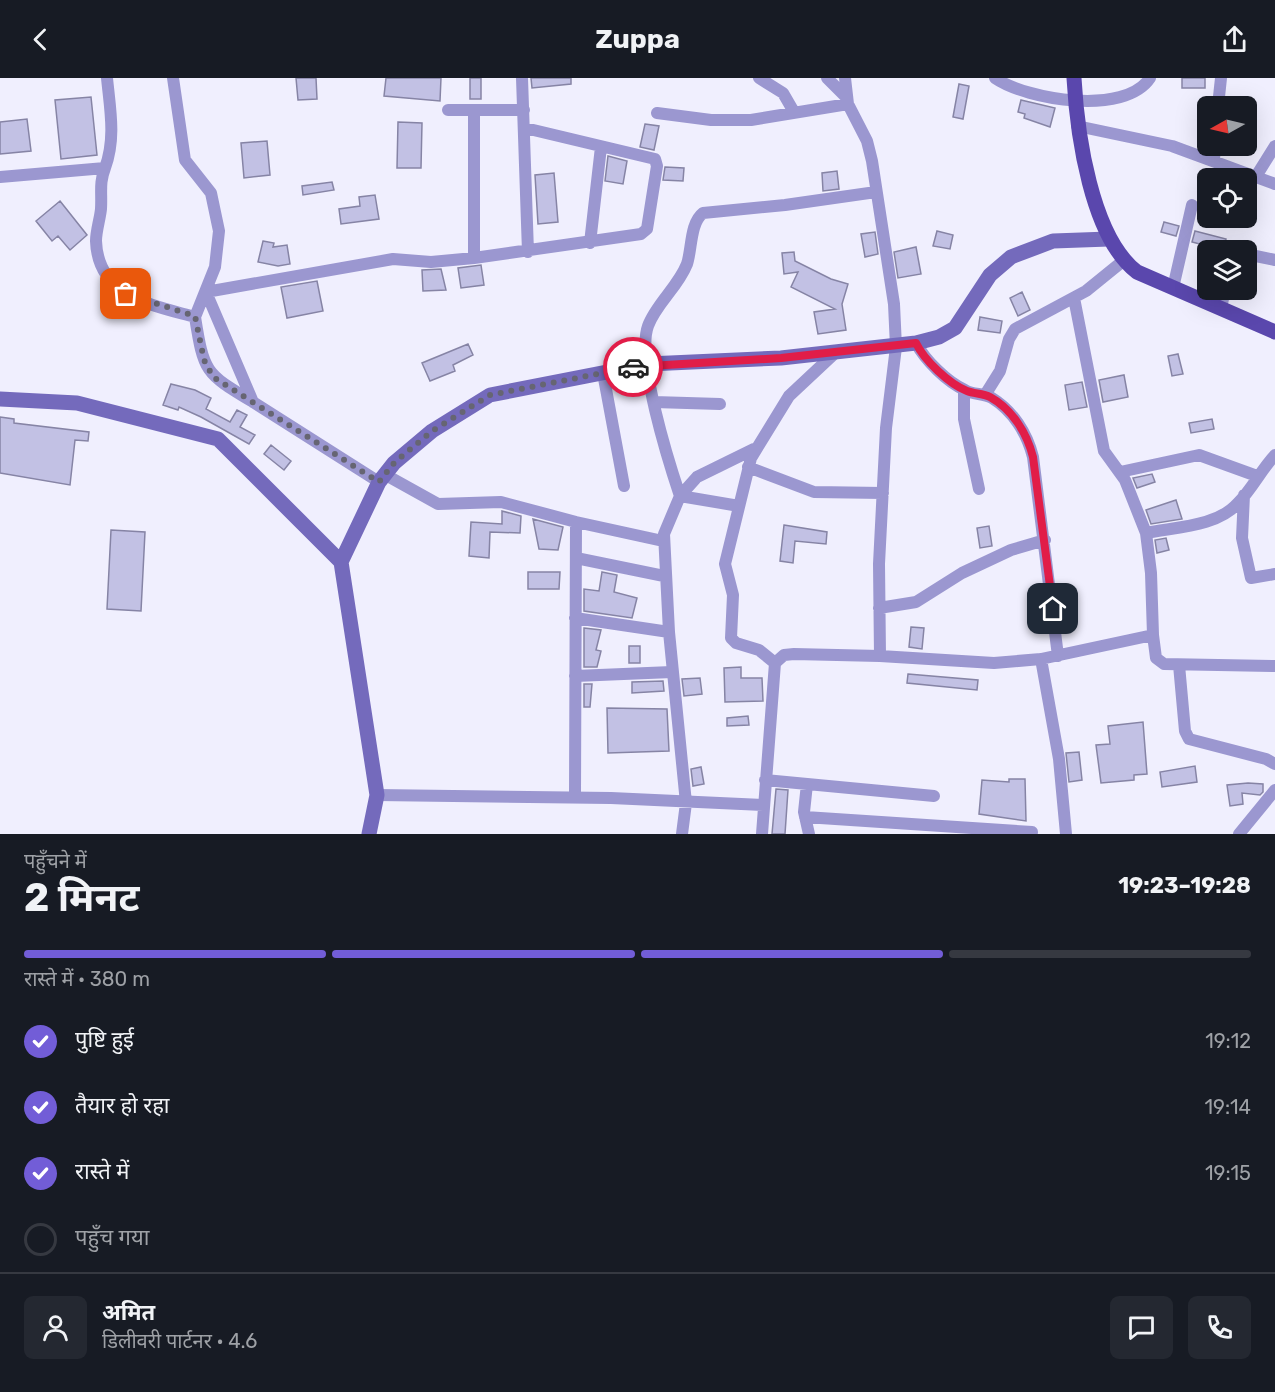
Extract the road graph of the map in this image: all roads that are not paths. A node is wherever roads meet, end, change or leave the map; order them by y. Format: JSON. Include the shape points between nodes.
{"nodes":[{"id":1,"x":107,"y":78,"type":"edge"},
{"id":2,"x":173,"y":78,"type":"edge"},
{"id":3,"x":522,"y":78,"type":"edge"},
{"id":4,"x":759,"y":78,"type":"edge"},
{"id":5,"x":827,"y":78,"type":"edge"},
{"id":6,"x":844,"y":78,"type":"edge"},
{"id":7,"x":995,"y":78,"type":"edge"},
{"id":8,"x":1074,"y":78,"type":"edge"},
{"id":9,"x":1150,"y":78,"type":"edge"},
{"id":10,"x":1221,"y":78,"type":"edge"},
{"id":11,"x":1219,"y":96,"type":"edge"},
{"id":12,"x":846,"y":100,"type":"junction"},
{"id":13,"x":1075,"y":102,"type":"junction"},
{"id":14,"x":448,"y":110,"type":"dead end"},
{"id":15,"x":474,"y":110,"type":"junction"},
{"id":16,"x":524,"y":110,"type":"junction"},
{"id":17,"x":794,"y":112,"type":"junction"},
{"id":18,"x":657,"y":113,"type":"dead end"},
{"id":19,"x":525,"y":128,"type":"junction"},
{"id":20,"x":1078,"y":130,"type":"junction"},
{"id":21,"x":1275,"y":146,"type":"edge"},
{"id":22,"x":601,"y":147,"type":"junction"},
{"id":23,"x":1214,"y":156,"type":"edge"},
{"id":24,"x":1214,"y":159,"type":"junction"},
{"id":25,"x":105,"y":168,"type":"junction"},
{"id":26,"x":1234,"y":168,"type":"edge"},
{"id":27,"x":1257,"y":176,"type":"edge"},
{"id":28,"x":0,"y":177,"type":"edge"},
{"id":29,"x":1257,"y":178,"type":"edge"},
{"id":30,"x":1275,"y":184,"type":"edge"},
{"id":31,"x":876,"y":192,"type":"junction"},
{"id":32,"x":1192,"y":205,"type":"dead end"},
{"id":33,"x":1109,"y":239,"type":"junction"},
{"id":34,"x":590,"y":243,"type":"junction"},
{"id":35,"x":528,"y":252,"type":"junction"},
{"id":36,"x":1257,"y":256,"type":"edge"},
{"id":37,"x":474,"y":258,"type":"junction"},
{"id":38,"x":1275,"y":260,"type":"edge"},
{"id":39,"x":1123,"y":261,"type":"junction"},
{"id":40,"x":1173,"y":288,"type":"junction"},
{"id":41,"x":206,"y":292,"type":"junction"},
{"id":42,"x":1074,"y":298,"type":"junction"},
{"id":43,"x":1223,"y":300,"type":"edge"},
{"id":44,"x":1221,"y":308,"type":"junction"},
{"id":45,"x":195,"y":316,"type":"junction"},
{"id":46,"x":1275,"y":332,"type":"edge"},
{"id":47,"x":916,"y":343,"type":"junction"},
{"id":48,"x":896,"y":347,"type":"junction"},
{"id":49,"x":836,"y":352,"type":"junction"},
{"id":50,"x":648,"y":364,"type":"junction"},
{"id":51,"x":603,"y":373,"type":"junction"},
{"id":52,"x":964,"y":390,"type":"junction"},
{"id":53,"x":985,"y":395,"type":"junction"},
{"id":54,"x":0,"y":399,"type":"edge"},
{"id":55,"x":253,"y":402,"type":"junction"},
{"id":56,"x":654,"y":402,"type":"junction"},
{"id":57,"x":720,"y":404,"type":"dead end"},
{"id":58,"x":754,"y":449,"type":"junction"},
{"id":59,"x":1275,"y":455,"type":"edge"},
{"id":60,"x":748,"y":467,"type":"junction"},
{"id":61,"x":1120,"y":472,"type":"junction"},
{"id":62,"x":1257,"y":476,"type":"junction"},
{"id":63,"x":382,"y":478,"type":"junction"},
{"id":64,"x":624,"y":486,"type":"dead end"},
{"id":65,"x":979,"y":489,"type":"dead end"},
{"id":66,"x":883,"y":493,"type":"junction"},
{"id":67,"x":1244,"y":495,"type":"junction"},
{"id":68,"x":680,"y":496,"type":"junction"},
{"id":69,"x":739,"y":506,"type":"junction"},
{"id":70,"x":576,"y":522,"type":"junction"},
{"id":71,"x":1146,"y":533,"type":"junction"},
{"id":72,"x":1045,"y":540,"type":"junction"},
{"id":73,"x":663,"y":541,"type":"junction"},
{"id":74,"x":576,"y":558,"type":"junction"},
{"id":75,"x":341,"y":562,"type":"junction"},
{"id":76,"x":1275,"y":574,"type":"edge"},
{"id":77,"x":664,"y":576,"type":"junction"},
{"id":78,"x":879,"y":608,"type":"junction"},
{"id":79,"x":575,"y":618,"type":"junction"},
{"id":80,"x":669,"y":632,"type":"junction"},
{"id":81,"x":1153,"y":635,"type":"junction"},
{"id":82,"x":880,"y":656,"type":"junction"},
{"id":83,"x":1058,"y":656,"type":"junction"},
{"id":84,"x":1041,"y":659,"type":"junction"},
{"id":85,"x":775,"y":663,"type":"junction"},
{"id":86,"x":1179,"y":665,"type":"junction"},
{"id":87,"x":1275,"y":666,"type":"edge"},
{"id":88,"x":672,"y":672,"type":"junction"},
{"id":89,"x":575,"y":676,"type":"junction"},
{"id":90,"x":1275,"y":764,"type":"edge"},
{"id":91,"x":765,"y":780,"type":"junction"},
{"id":92,"x":807,"y":784,"type":"junction"},
{"id":93,"x":1275,"y":790,"type":"edge"},
{"id":94,"x":377,"y":795,"type":"junction"},
{"id":95,"x":934,"y":796,"type":"dead end"},
{"id":96,"x":575,"y":797,"type":"junction"},
{"id":97,"x":686,"y":803,"type":"junction"},
{"id":98,"x":763,"y":804,"type":"junction"},
{"id":99,"x":805,"y":817,"type":"junction"},
{"id":100,"x":952,"y":830,"type":"edge"},
{"id":101,"x":1032,"y":832,"type":"dead end"},
{"id":102,"x":369,"y":834,"type":"edge"},
{"id":103,"x":682,"y":834,"type":"edge"},
{"id":104,"x":762,"y":834,"type":"edge"},
{"id":105,"x":809,"y":834,"type":"edge"},
{"id":106,"x":1066,"y":834,"type":"edge"},
{"id":107,"x":1239,"y":834,"type":"edge"}],
"edges":[{"from":1,"to":25,"type":"street","via":[[112,133]]},
{"from":2,"to":41,"type":"street","via":[[185,160],[211,193],[219,231],[215,267]]},
{"from":3,"to":16,"type":"street"},
{"from":4,"to":17,"type":"street","via":[[783,93]]},
{"from":5,"to":12,"type":"street"},
{"from":6,"to":12,"type":"street"},
{"from":7,"to":13,"type":"street","via":[[1018,91]]},
{"from":8,"to":13,"type":"main road"},
{"from":9,"to":13,"type":"street","via":[[1145,85],[1127,93]]},
{"from":10,"to":11,"type":"street"},
{"from":12,"to":17,"type":"street"},
{"from":12,"to":31,"type":"street","via":[[867,141]]},
{"from":13,"to":20,"type":"main road"},
{"from":14,"to":15,"type":"street"},
{"from":15,"to":16,"type":"street"},
{"from":15,"to":37,"type":"street"},
{"from":16,"to":19,"type":"street"},
{"from":17,"to":18,"type":"street","via":[[751,120]]},
{"from":19,"to":22,"type":"street"},
{"from":19,"to":35,"type":"street"},
{"from":20,"to":24,"type":"street","via":[[1172,146]]},
{"from":20,"to":33,"type":"main road"},
{"from":21,"to":27,"type":"street"},
{"from":22,"to":34,"type":"street"},
{"from":22,"to":34,"type":"street","via":[[652,158],[657,166],[647,229],[641,234]]},
{"from":23,"to":24,"type":"street"},
{"from":24,"to":26,"type":"street"},
{"from":25,"to":28,"type":"street"},
{"from":25,"to":45,"type":"street","via":[[99,182],[101,207],[96,242],[107,279],[126,294]]},
{"from":29,"to":30,"type":"street"},
{"from":31,"to":48,"type":"street","via":[[892,288]]},
{"from":31,"to":50,"type":"street","via":[[703,213],[697,220],[686,266],[648,326]]},
{"from":32,"to":40,"type":"street"},
{"from":33,"to":39,"type":"main road"},
{"from":33,"to":47,"type":"main road","via":[[1053,241],[1011,257],[990,275],[955,328]]},
{"from":34,"to":35,"type":"street"},
{"from":35,"to":37,"type":"street"},
{"from":36,"to":38,"type":"street"},
{"from":37,"to":41,"type":"street","via":[[431,262],[393,259]]},
{"from":39,"to":40,"type":"main road","via":[[1137,272]]},
{"from":39,"to":42,"type":"street"},
{"from":40,"to":44,"type":"main road"},
{"from":41,"to":45,"type":"street"},
{"from":41,"to":55,"type":"street"},
{"from":42,"to":53,"type":"street","via":[[1015,329],[1000,371]]},
{"from":42,"to":61,"type":"street","via":[[1104,451]]},
{"from":43,"to":44,"type":"street"},
{"from":44,"to":46,"type":"main road"},
{"from":45,"to":55,"type":"street","via":[[204,360],[213,377]]},
{"from":47,"to":48,"type":"main road"},
{"from":47,"to":52,"type":"street","via":[[924,356]]},
{"from":48,"to":49,"type":"main road"},
{"from":48,"to":66,"type":"street"},
{"from":49,"to":50,"type":"main road"},
{"from":49,"to":58,"type":"street","via":[[789,396]]},
{"from":50,"to":51,"type":"main road"},
{"from":50,"to":56,"type":"street"},
{"from":51,"to":63,"type":"main road","via":[[490,395],[432,431]]},
{"from":51,"to":64,"type":"street"},
{"from":52,"to":53,"type":"street"},
{"from":52,"to":65,"type":"street","via":[[964,419]]},
{"from":53,"to":72,"type":"street","via":[[1012,416],[1026,435]]},
{"from":54,"to":75,"type":"main road","via":[[77,403],[218,439]]},
{"from":55,"to":63,"type":"street"},
{"from":56,"to":57,"type":"street"},
{"from":56,"to":68,"type":"street"},
{"from":58,"to":60,"type":"street"},
{"from":58,"to":68,"type":"street","via":[[697,477]]},
{"from":59,"to":62,"type":"street"},
{"from":60,"to":66,"type":"street","via":[[814,492]]},
{"from":60,"to":69,"type":"street"},
{"from":61,"to":62,"type":"street","via":[[1199,455]]},
{"from":61,"to":71,"type":"street"},
{"from":62,"to":67,"type":"street"},
{"from":63,"to":70,"type":"street","via":[[438,504],[501,502]]},
{"from":63,"to":75,"type":"main road"},
{"from":66,"to":78,"type":"street"},
{"from":67,"to":71,"type":"street","via":[[1230,511],[1217,517]]},
{"from":67,"to":76,"type":"street","via":[[1242,538],[1251,578]]},
{"from":68,"to":69,"type":"street"},
{"from":68,"to":73,"type":"street"},
{"from":69,"to":85,"type":"street","via":[[725,564],[733,595],[731,638],[759,650]]},
{"from":70,"to":73,"type":"street"},
{"from":70,"to":74,"type":"street"},
{"from":71,"to":81,"type":"street"},
{"from":72,"to":78,"type":"street","via":[[1011,550],[962,573],[916,602]]},
{"from":72,"to":83,"type":"street"},
{"from":73,"to":77,"type":"street"},
{"from":74,"to":77,"type":"street"},
{"from":74,"to":79,"type":"street"},
{"from":75,"to":94,"type":"main road"},
{"from":77,"to":80,"type":"street"},
{"from":78,"to":82,"type":"street"},
{"from":79,"to":80,"type":"street"},
{"from":79,"to":89,"type":"street"},
{"from":80,"to":88,"type":"street"},
{"from":81,"to":83,"type":"street"},
{"from":81,"to":86,"type":"street","via":[[1159,662]]},
{"from":82,"to":84,"type":"street","via":[[994,663]]},
{"from":82,"to":85,"type":"street","via":[[794,654],[784,655]]},
{"from":83,"to":84,"type":"street"},
{"from":84,"to":106,"type":"street","via":[[1059,759]]},
{"from":85,"to":91,"type":"street"},
{"from":86,"to":87,"type":"street"},
{"from":86,"to":90,"type":"street","via":[[1189,739]]},
{"from":88,"to":89,"type":"street"},
{"from":88,"to":97,"type":"street"},
{"from":89,"to":96,"type":"street"},
{"from":91,"to":92,"type":"street"},
{"from":91,"to":98,"type":"street"},
{"from":92,"to":95,"type":"street"},
{"from":92,"to":99,"type":"street"},
{"from":93,"to":107,"type":"street"},
{"from":94,"to":96,"type":"street"},
{"from":94,"to":102,"type":"main road"},
{"from":96,"to":97,"type":"street"},
{"from":97,"to":98,"type":"street"},
{"from":97,"to":103,"type":"street"},
{"from":98,"to":104,"type":"street"},
{"from":99,"to":100,"type":"street"},
{"from":99,"to":105,"type":"street"},
{"from":100,"to":101,"type":"street"}]}
